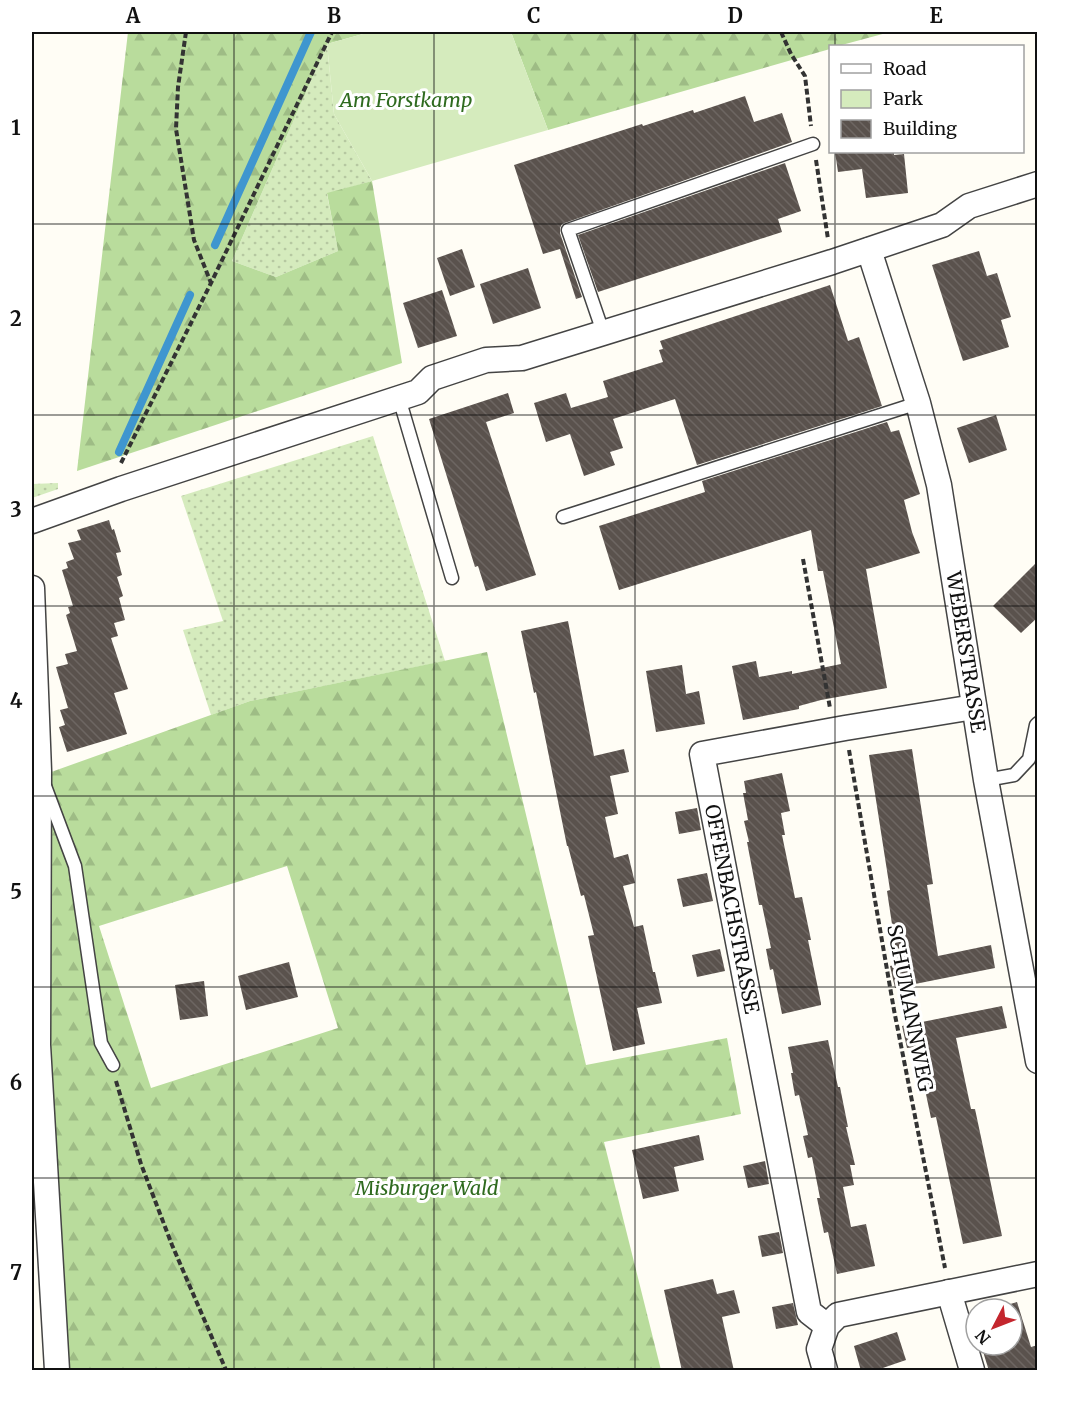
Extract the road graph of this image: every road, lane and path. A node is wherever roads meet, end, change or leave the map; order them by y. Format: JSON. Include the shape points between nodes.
{"nodes":[{"id":1,"x":186,"y":32,"type":"edge"},
{"id":2,"x":332,"y":32,"type":"edge"},
{"id":3,"x":813,"y":144,"type":"dead end"},
{"id":4,"x":1038,"y":184,"type":"edge"},
{"id":5,"x":869,"y":250,"type":"junction"},
{"id":6,"x":211,"y":284,"type":"junction"},
{"id":7,"x":603,"y":332,"type":"junction"},
{"id":8,"x":399,"y":399,"type":"junction"},
{"id":9,"x":918,"y":403,"type":"junction"},
{"id":10,"x":121,"y":489,"type":"junction"},
{"id":11,"x":563,"y":517,"type":"dead end"},
{"id":12,"x":32,"y":521,"type":"edge"},
{"id":13,"x":803,"y":559,"type":"dead end"},
{"id":14,"x":452,"y":578,"type":"dead end"},
{"id":15,"x":32,"y":588,"type":"edge"},
{"id":16,"x":974,"y":707,"type":"junction"},
{"id":17,"x":1038,"y":723,"type":"edge"},
{"id":18,"x":839,"y":729,"type":"junction"},
{"id":19,"x":39,"y":771,"type":"junction"},
{"id":20,"x":986,"y":780,"type":"junction"},
{"id":21,"x":1038,"y":1060,"type":"edge"},
{"id":22,"x":113,"y":1065,"type":"joint"},
{"id":23,"x":1038,"y":1274,"type":"edge"},
{"id":24,"x":949,"y":1292,"type":"junction"},
{"id":25,"x":827,"y":1326,"type":"junction"},
{"id":26,"x":57,"y":1371,"type":"edge"},
{"id":27,"x":226,"y":1371,"type":"edge"},
{"id":28,"x":825,"y":1371,"type":"edge"},
{"id":29,"x":972,"y":1371,"type":"edge"}],
"edges":[{"from":1,"to":6,"type":"path","via":[[176,129],[194,240]]},
{"from":2,"to":6,"type":"path"},
{"from":3,"to":7,"type":"lane","via":[[568,230]]},
{"from":4,"to":5,"type":"street","via":[[969,206],[942,225]]},
{"from":5,"to":7,"type":"street"},
{"from":5,"to":9,"type":"street","name":"WEBERSTRASSE"},
{"from":6,"to":10,"type":"path","via":[[116,472]]},
{"from":7,"to":8,"type":"street","via":[[522,358],[486,360],[432,378],[418,392]]},
{"from":8,"to":10,"type":"street"},
{"from":8,"to":14,"type":"lane"},
{"from":9,"to":11,"type":"lane"},
{"from":9,"to":16,"type":"street","name":"WEBERSTRASSE","via":[[939,485]]},
{"from":10,"to":12,"type":"street"},
{"from":13,"to":18,"type":"path","name":"SCHUMANNWEG"},
{"from":15,"to":19,"type":"street"},
{"from":16,"to":18,"type":"street","name":"OFFENBACHSTRASSE"},
{"from":16,"to":20,"type":"street","name":"WEBERSTRASSE"},
{"from":17,"to":20,"type":"lane","via":[[1029,759],[1014,775]]},
{"from":18,"to":24,"type":"path","name":"SCHUMANNWEG"},
{"from":18,"to":25,"type":"street","name":"OFFENBACHSTRASSE","via":[[702,754],[809,1312]]},
{"from":19,"to":22,"type":"lane","via":[[75,866],[101,1043]]},
{"from":19,"to":26,"type":"street","via":[[38,1045]]},
{"from":20,"to":21,"type":"street","name":"WEBERSTRASSE"},
{"from":22,"to":27,"type":"path","via":[[141,1164]]},
{"from":23,"to":24,"type":"street"},
{"from":24,"to":25,"type":"street","via":[[838,1315]]},
{"from":24,"to":29,"type":"street"},
{"from":25,"to":28,"type":"street","via":[[819,1349]]}]}
